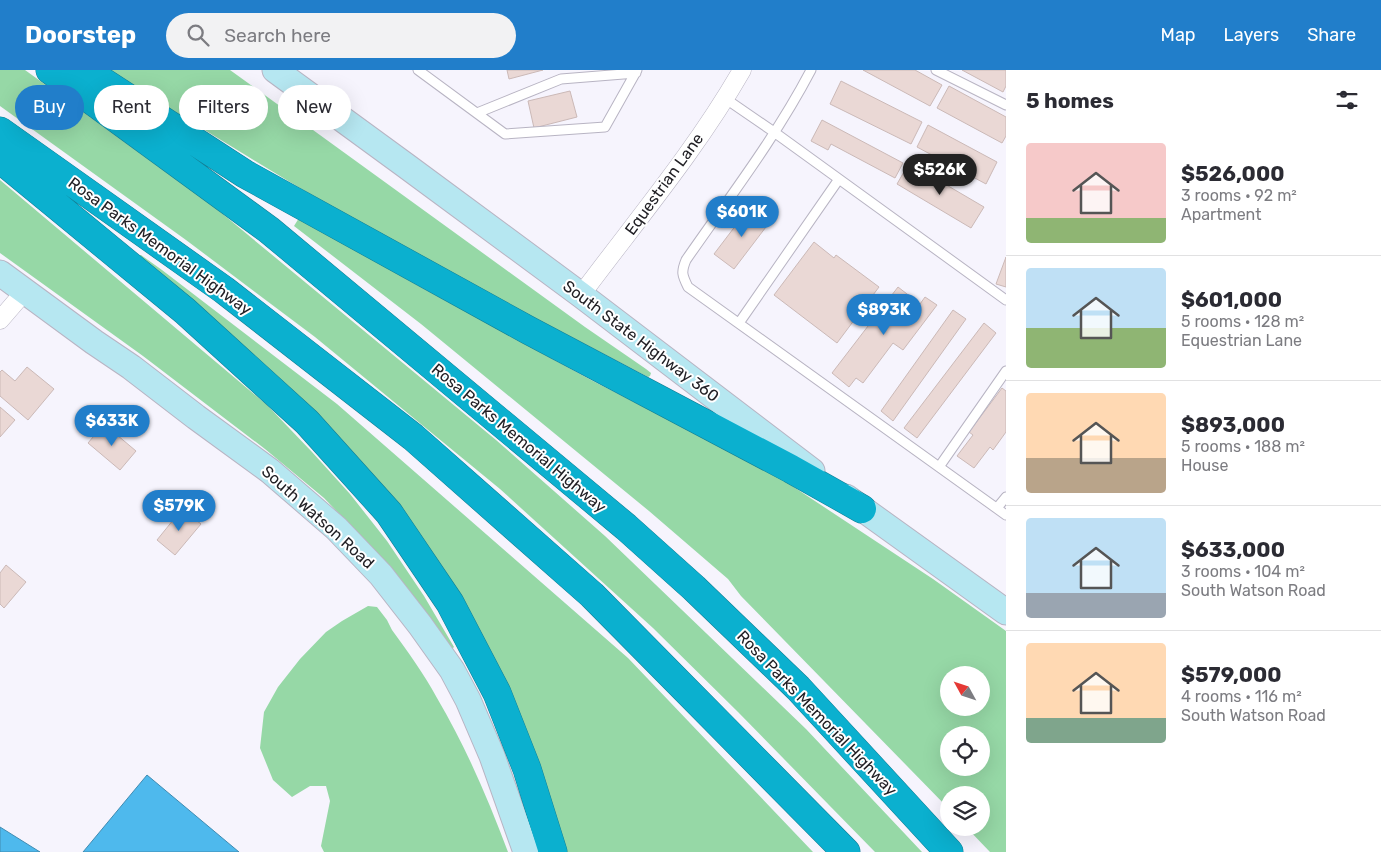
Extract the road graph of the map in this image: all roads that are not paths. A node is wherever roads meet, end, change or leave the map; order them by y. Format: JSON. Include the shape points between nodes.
{"nodes":[{"id":1,"x":50,"y":70,"type":"edge"},
{"id":2,"x":85,"y":70,"type":"edge"},
{"id":3,"x":418,"y":70,"type":"edge"},
{"id":4,"x":742,"y":70,"type":"edge"},
{"id":5,"x":810,"y":70,"type":"edge"},
{"id":6,"x":936,"y":70,"type":"edge"},
{"id":7,"x":279,"y":71,"type":"edge"},
{"id":8,"x":637,"y":71,"type":"edge"},
{"id":9,"x":726,"y":99,"type":"junction"},
{"id":10,"x":1006,"y":104,"type":"edge"},
{"id":11,"x":477,"y":114,"type":"junction"},
{"id":12,"x":0,"y":131,"type":"edge"},
{"id":13,"x":774,"y":132,"type":"junction"},
{"id":14,"x":0,"y":159,"type":"edge"},
{"id":15,"x":839,"y":179,"type":"junction"},
{"id":16,"x":0,"y":273,"type":"edge"},
{"id":17,"x":25,"y":291,"type":"junction"},
{"id":18,"x":581,"y":295,"type":"junction"},
{"id":19,"x":1006,"y":300,"type":"edge"},
{"id":20,"x":0,"y":320,"type":"edge"},
{"id":21,"x":739,"y":323,"type":"junction"},
{"id":22,"x":1006,"y":371,"type":"edge"},
{"id":23,"x":939,"y":466,"type":"junction"},
{"id":24,"x":1006,"y":497,"type":"edge"},
{"id":25,"x":998,"y":508,"type":"junction"},
{"id":26,"x":862,"y":509,"type":"junction"},
{"id":27,"x":1006,"y":515,"type":"edge"},
{"id":28,"x":1006,"y":612,"type":"edge"},
{"id":29,"x":526,"y":852,"type":"edge"},
{"id":30,"x":553,"y":852,"type":"edge"},
{"id":31,"x":846,"y":852,"type":"edge"},
{"id":32,"x":949,"y":852,"type":"edge"}],
"edges":[{"from":1,"to":32,"type":"highway","name":"Rosa Parks Memorial Highway","via":[[269,230],[633,533],[798,688]]},
{"from":2,"to":26,"type":"highway","via":[[245,174]]},
{"from":3,"to":11,"type":"lane"},
{"from":4,"to":9,"type":"street","name":"Equestrian Lane"},
{"from":5,"to":13,"type":"lane"},
{"from":6,"to":10,"type":"lane"},
{"from":7,"to":18,"type":"main road","name":"South State Highway 360"},
{"from":8,"to":11,"type":"lane","via":[[561,79]]},
{"from":8,"to":11,"type":"lane","via":[[605,126],[505,134]]},
{"from":9,"to":13,"type":"lane"},
{"from":9,"to":18,"type":"street","name":"Equestrian Lane"},
{"from":12,"to":31,"type":"highway","name":"Rosa Parks Memorial Highway","via":[[224,290],[413,437],[592,595]]},
{"from":13,"to":15,"type":"lane"},
{"from":13,"to":21,"type":"lane","via":[[682,270],[688,287]]},
{"from":14,"to":30,"type":"highway","via":[[185,311],[307,422],[389,513],[450,603],[497,693],[527,769]]},
{"from":15,"to":19,"type":"lane"},
{"from":15,"to":21,"type":"lane"},
{"from":16,"to":17,"type":"main road","name":"South Watson Road"},
{"from":17,"to":20,"type":"street"},
{"from":17,"to":29,"type":"main road","name":"South Watson Road","via":[[270,471],[336,528],[381,575],[452,670],[468,700]]},
{"from":18,"to":26,"type":"main road","name":"South State Highway 360"},
{"from":21,"to":23,"type":"lane"},
{"from":22,"to":23,"type":"lane"},
{"from":23,"to":25,"type":"lane"},
{"from":24,"to":25,"type":"lane"},
{"from":25,"to":27,"type":"lane"},
{"from":26,"to":28,"type":"main road","name":"South State Highway 360"}]}
